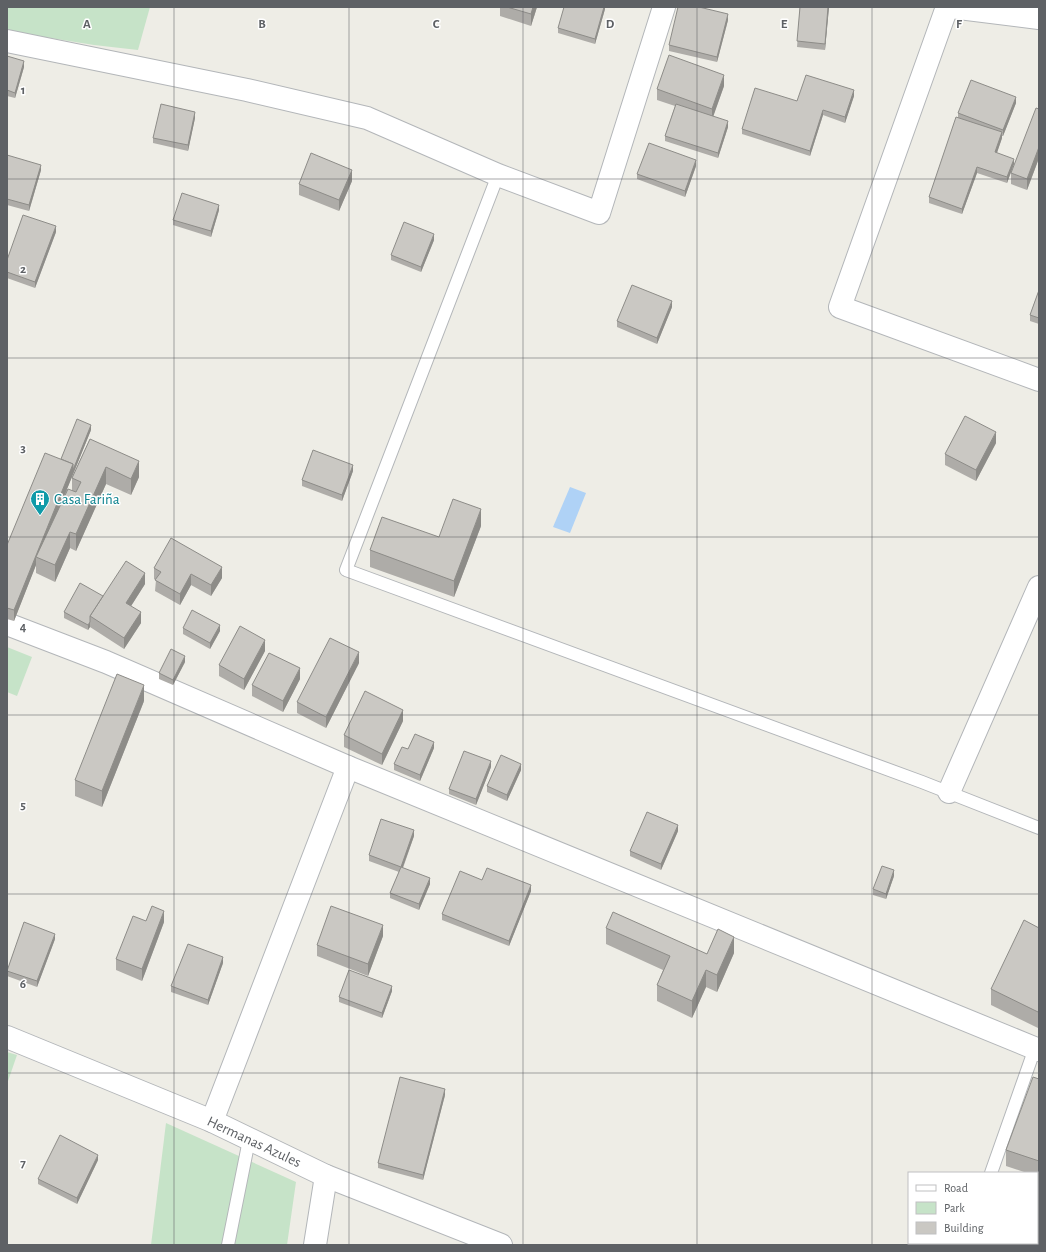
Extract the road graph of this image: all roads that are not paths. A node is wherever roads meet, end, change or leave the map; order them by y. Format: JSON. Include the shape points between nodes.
{"nodes":[{"id":1,"x":664,"y":7,"type":"edge"},
{"id":2,"x":947,"y":7,"type":"edge"},
{"id":3,"x":951,"y":7,"type":"edge"},
{"id":4,"x":1039,"y":18,"type":"edge"},
{"id":5,"x":7,"y":41,"type":"edge"},
{"id":6,"x":498,"y":175,"type":"junction"},
{"id":7,"x":1039,"y":380,"type":"edge"},
{"id":8,"x":1039,"y":587,"type":"edge"},
{"id":9,"x":7,"y":624,"type":"edge"},
{"id":10,"x":348,"y":767,"type":"junction"},
{"id":11,"x":948,"y":792,"type":"junction"},
{"id":12,"x":1039,"y":828,"type":"edge"},
{"id":13,"x":7,"y":1037,"type":"edge"},
{"id":14,"x":1037,"y":1049,"type":"edge"},
{"id":15,"x":212,"y":1121,"type":"junction"},
{"id":16,"x":249,"y":1140,"type":"junction"},
{"id":17,"x":991,"y":1172,"type":"edge"},
{"id":18,"x":326,"y":1176,"type":"junction"},
{"id":19,"x":228,"y":1245,"type":"edge"},
{"id":20,"x":315,"y":1245,"type":"edge"},
{"id":21,"x":501,"y":1245,"type":"edge"}],
"edges":[{"from":1,"to":6,"type":"street","via":[[600,213]]},
{"from":2,"to":7,"type":"street","via":[[840,307]]},
{"from":3,"to":4,"type":"street"},
{"from":5,"to":6,"type":"street","via":[[247,90],[367,118]]},
{"from":6,"to":11,"type":"lane","via":[[346,570]]},
{"from":8,"to":11,"type":"street"},
{"from":9,"to":10,"type":"street","via":[[106,662]]},
{"from":10,"to":14,"type":"street"},
{"from":10,"to":15,"type":"street"},
{"from":11,"to":12,"type":"lane"},
{"from":13,"to":15,"type":"street","name":"Hermanas Azules"},
{"from":14,"to":17,"type":"lane"},
{"from":15,"to":16,"type":"street","name":"Hermanas Azules"},
{"from":16,"to":18,"type":"street","name":"Hermanas Azules"},
{"from":16,"to":19,"type":"lane"},
{"from":18,"to":20,"type":"street"},
{"from":18,"to":21,"type":"street","name":"Hermanas Azules"}]}
